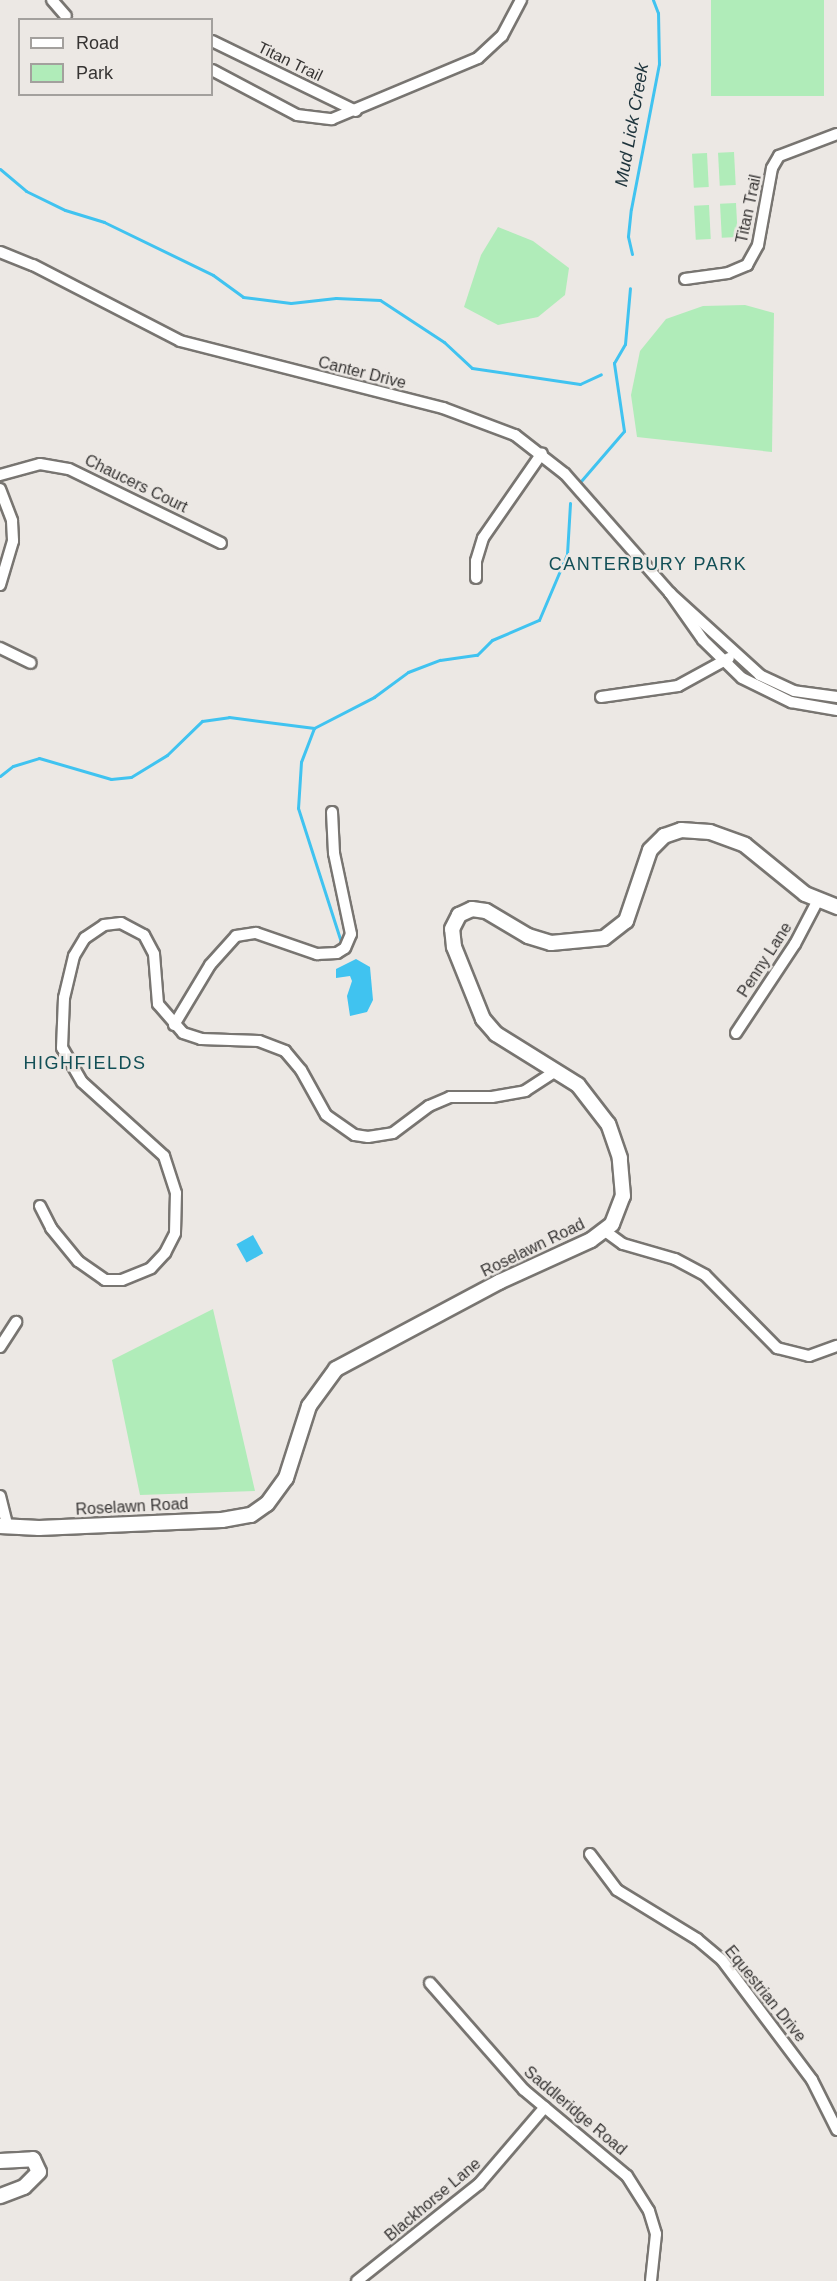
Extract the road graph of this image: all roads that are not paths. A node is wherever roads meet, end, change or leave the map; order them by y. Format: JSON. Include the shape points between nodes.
{"nodes":[{"id":1,"x":52,"y":0,"type":"edge"},
{"id":2,"x":521,"y":0,"type":"edge"},
{"id":3,"x":66,"y":16,"type":"dead end"},
{"id":4,"x":213,"y":41,"type":"edge"},
{"id":5,"x":213,"y":70,"type":"edge"},
{"id":6,"x":357,"y":111,"type":"junction"},
{"id":7,"x":837,"y":134,"type":"edge"},
{"id":8,"x":0,"y":252,"type":"edge"},
{"id":9,"x":686,"y":279,"type":"dead end"},
{"id":10,"x":542,"y":453,"type":"junction"},
{"id":11,"x":0,"y":475,"type":"edge"},
{"id":12,"x":0,"y":489,"type":"edge"},
{"id":13,"x":221,"y":543,"type":"dead end"},
{"id":14,"x":476,"y":578,"type":"dead end"},
{"id":15,"x":0,"y":585,"type":"edge"},
{"id":16,"x":670,"y":593,"type":"junction"},
{"id":17,"x":0,"y":648,"type":"edge"},
{"id":18,"x":734,"y":655,"type":"junction"},
{"id":19,"x":724,"y":662,"type":"junction"},
{"id":20,"x":31,"y":663,"type":"dead end"},
{"id":21,"x":601,"y":697,"type":"dead end"},
{"id":22,"x":837,"y":697,"type":"edge"},
{"id":23,"x":837,"y":710,"type":"edge"},
{"id":24,"x":332,"y":812,"type":"dead end"},
{"id":25,"x":817,"y":902,"type":"junction"},
{"id":26,"x":837,"y":908,"type":"edge"},
{"id":27,"x":174,"y":1025,"type":"junction"},
{"id":28,"x":736,"y":1033,"type":"dead end"},
{"id":29,"x":557,"y":1070,"type":"junction"},
{"id":30,"x":40,"y":1206,"type":"dead end"},
{"id":31,"x":605,"y":1231,"type":"junction"},
{"id":32,"x":16,"y":1322,"type":"dead end"},
{"id":33,"x":837,"y":1346,"type":"edge"},
{"id":34,"x":0,"y":1347,"type":"edge"},
{"id":35,"x":0,"y":1496,"type":"edge"},
{"id":36,"x":4,"y":1527,"type":"edge"},
{"id":37,"x":590,"y":1854,"type":"dead end"},
{"id":38,"x":430,"y":1983,"type":"dead end"},
{"id":39,"x":545,"y":2108,"type":"junction"},
{"id":40,"x":837,"y":2130,"type":"edge"},
{"id":41,"x":0,"y":2161,"type":"edge"},
{"id":42,"x":0,"y":2196,"type":"edge"},
{"id":43,"x":357,"y":2281,"type":"edge"},
{"id":44,"x":651,"y":2281,"type":"edge"}],
"edges":[{"from":1,"to":3,"type":"street"},
{"from":2,"to":6,"type":"street","via":[[502,36],[478,58]]},
{"from":4,"to":6,"type":"street","name":"Titan Trail"},
{"from":5,"to":6,"type":"street","via":[[308,118],[332,119]]},
{"from":7,"to":9,"type":"street","name":"Titan Trail","via":[[779,156],[772,168],[758,245],[747,265],[728,273]]},
{"from":8,"to":10,"type":"street","name":"Canter Drive","via":[[180,341],[461,413],[515,435]]},
{"from":10,"to":14,"type":"street","via":[[483,538]]},
{"from":10,"to":16,"type":"street","name":"Canter Drive"},
{"from":11,"to":13,"type":"street","name":"Chaucers Court","via":[[40,464],[69,469]]},
{"from":12,"to":15,"type":"street","via":[[12,521],[13,541]]},
{"from":16,"to":18,"type":"street","name":"Canter Drive"},
{"from":16,"to":19,"type":"street","name":"Canter Drive"},
{"from":17,"to":20,"type":"street"},
{"from":18,"to":19,"type":"street"},
{"from":18,"to":22,"type":"street","name":"Canter Drive","via":[[775,683],[814,696]]},
{"from":19,"to":21,"type":"street","via":[[678,686]]},
{"from":19,"to":23,"type":"street","name":"Canter Drive","via":[[776,697]]},
{"from":24,"to":27,"type":"street","via":[[334,854],[351,934],[345,948],[337,953],[317,954],[256,933],[237,936],[210,964]]},
{"from":25,"to":26,"type":"street","name":"Roselawn Road"},
{"from":25,"to":28,"type":"street","name":"Penny Lane","via":[[795,944]]},
{"from":25,"to":29,"type":"street","name":"Roselawn Road","via":[[745,845],[710,832],[681,830],[664,836],[650,850],[626,921],[604,938],[551,944],[528,936],[486,911],[465,911],[454,922],[452,936],[476,1008],[495,1034]]},
{"from":27,"to":29,"type":"street","via":[[192,1037],[259,1041],[285,1051],[301,1070],[326,1115],[344,1130],[368,1137],[405,1127],[437,1102],[525,1091]]},
{"from":27,"to":30,"type":"street","via":[[158,1004],[154,954],[144,936],[129,925],[112,923],[85,938],[74,956],[68,981],[62,1048],[82,1082],[157,1147],[171,1168],[176,1193],[175,1233],[165,1253],[151,1268],[136,1275],[105,1280],[78,1261],[51,1228]]},
{"from":29,"to":31,"type":"street","name":"Roselawn Road","via":[[590,1096],[615,1140],[623,1196],[618,1216]]},
{"from":31,"to":33,"type":"street","via":[[622,1244],[675,1260],[705,1275],[777,1348],[809,1356]]},
{"from":31,"to":36,"type":"street","name":"Roselawn Road","via":[[336,1369],[309,1406],[282,1485],[267,1504],[251,1515],[222,1520]]},
{"from":32,"to":34,"type":"street"},
{"from":35,"to":36,"type":"street"},
{"from":37,"to":40,"type":"street","name":"Equestrian Drive","via":[[617,1890],[697,1939],[723,1960],[808,2072]]},
{"from":38,"to":39,"type":"street","name":"Saddleridge Road"},
{"from":39,"to":43,"type":"street","name":"Blackhorse Lane","via":[[479,2184]]},
{"from":39,"to":44,"type":"street","name":"Saddleridge Road","via":[[614,2162],[638,2191],[656,2234]]},
{"from":41,"to":42,"type":"street","via":[[33,2159],[39,2172],[24,2187]]}]}
